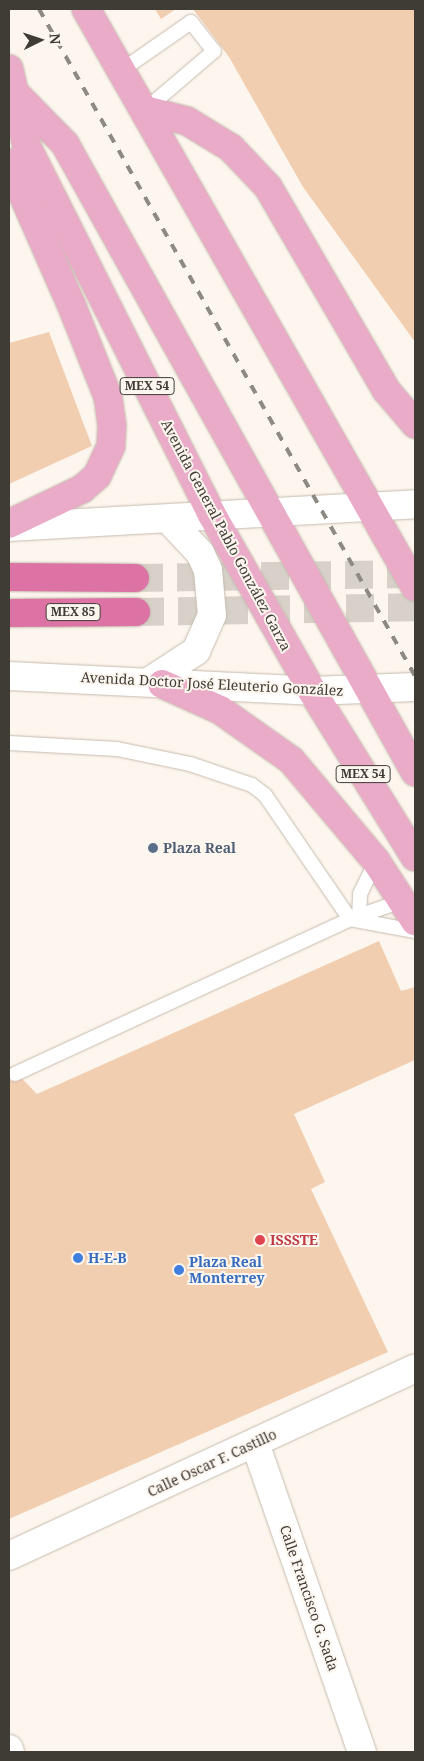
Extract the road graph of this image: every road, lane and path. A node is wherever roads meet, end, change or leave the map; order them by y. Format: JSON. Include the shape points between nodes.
{"nodes":[{"id":1,"x":86,"y":9,"type":"edge"},
{"id":2,"x":122,"y":70,"type":"junction"},
{"id":3,"x":10,"y":82,"type":"edge"},
{"id":4,"x":145,"y":110,"type":"junction"},
{"id":5,"x":9,"y":164,"type":"edge"},
{"id":6,"x":415,"y":424,"type":"edge"},
{"id":7,"x":415,"y":504,"type":"edge"},
{"id":8,"x":373,"y":507,"type":"junction"},
{"id":9,"x":269,"y":510,"type":"junction"},
{"id":10,"x":211,"y":513,"type":"junction"},
{"id":11,"x":169,"y":520,"type":"junction"},
{"id":12,"x":9,"y":525,"type":"edge"},
{"id":13,"x":9,"y":577,"type":"edge"},
{"id":14,"x":135,"y":578,"type":"tunnel mouth"},
{"id":15,"x":415,"y":587,"type":"edge"},
{"id":16,"x":136,"y":612,"type":"tunnel mouth"},
{"id":17,"x":9,"y":613,"type":"edge"},
{"id":18,"x":9,"y":676,"type":"edge"},
{"id":19,"x":156,"y":683,"type":"junction"},
{"id":20,"x":415,"y":687,"type":"edge"},
{"id":21,"x":369,"y":690,"type":"junction"},
{"id":22,"x":312,"y":691,"type":"junction"},
{"id":23,"x":9,"y":744,"type":"edge"},
{"id":24,"x":415,"y":772,"type":"edge"},
{"id":25,"x":415,"y":857,"type":"edge"},
{"id":26,"x":376,"y":861,"type":"junction"},
{"id":27,"x":411,"y":901,"type":"edge"},
{"id":28,"x":354,"y":918,"type":"junction"},
{"id":29,"x":415,"y":931,"type":"edge"},
{"id":30,"x":15,"y":1074,"type":"dead end"},
{"id":31,"x":415,"y":1368,"type":"edge"},
{"id":32,"x":255,"y":1443,"type":"junction"},
{"id":33,"x":9,"y":1556,"type":"edge"},
{"id":34,"x":362,"y":1752,"type":"edge"}],
"edges":[{"from":1,"to":2,"type":"main road"},
{"from":2,"to":4,"type":"main road"},
{"from":2,"to":4,"type":"lane","via":[[191,22],[214,51]]},
{"from":3,"to":9,"type":"main road","name":"Avenida General Pablo González Garza","number":"MEX 54","via":[[65,144]]},
{"from":3,"to":10,"type":"main road","name":"Avenida General Pablo González Garza","number":"MEX 54","via":[[27,147]]},
{"from":4,"to":6,"type":"main road","via":[[187,121],[231,148],[268,187],[386,390]]},
{"from":4,"to":8,"type":"main road"},
{"from":5,"to":12,"type":"main road","via":[[108,397],[112,425],[111,446],[97,476],[82,489]]},
{"from":7,"to":8,"type":"main road"},
{"from":8,"to":9,"type":"main road"},
{"from":8,"to":15,"type":"main road"},
{"from":9,"to":10,"type":"main road"},
{"from":9,"to":21,"type":"main road","name":"Avenida General Pablo González Garza","number":"MEX 54"},
{"from":10,"to":11,"type":"main road"},
{"from":10,"to":22,"type":"main road","name":"Avenida General Pablo González Garza","number":"MEX 54"},
{"from":11,"to":12,"type":"main road"},
{"from":11,"to":19,"type":"main road","via":[[200,553],[208,570],[212,615],[196,651]]},
{"from":13,"to":14,"type":"highway"},
{"from":16,"to":17,"type":"highway","number":"MEX 85"},
{"from":18,"to":19,"type":"main road","name":"Avenida Doctor José Eleuterio González"},
{"from":19,"to":22,"type":"main road","name":"Avenida Doctor José Eleuterio González"},
{"from":19,"to":26,"type":"main road","via":[[220,710],[292,760]]},
{"from":20,"to":21,"type":"main road","name":"Avenida Doctor José Eleuterio González"},
{"from":21,"to":22,"type":"main road","name":"Avenida Doctor José Eleuterio González"},
{"from":21,"to":24,"type":"main road","name":"Avenida General Pablo González Garza","number":"MEX 54"},
{"from":22,"to":25,"type":"main road","name":"Avenida General Pablo González Garza","number":"MEX 54"},
{"from":23,"to":28,"type":"lane","via":[[117,750],[190,764],[252,785],[265,795]]},
{"from":26,"to":27,"type":"main road"},
{"from":26,"to":28,"type":"lane","via":[[360,894]]},
{"from":27,"to":28,"type":"lane"},
{"from":28,"to":29,"type":"lane"},
{"from":28,"to":30,"type":"lane"},
{"from":31,"to":32,"type":"main road","name":"Calle Oscar F. Castillo"},
{"from":32,"to":33,"type":"main road","name":"Calle Oscar F. Castillo"},
{"from":32,"to":34,"type":"main road","name":"Calle Francisco G. Sada"}]}
